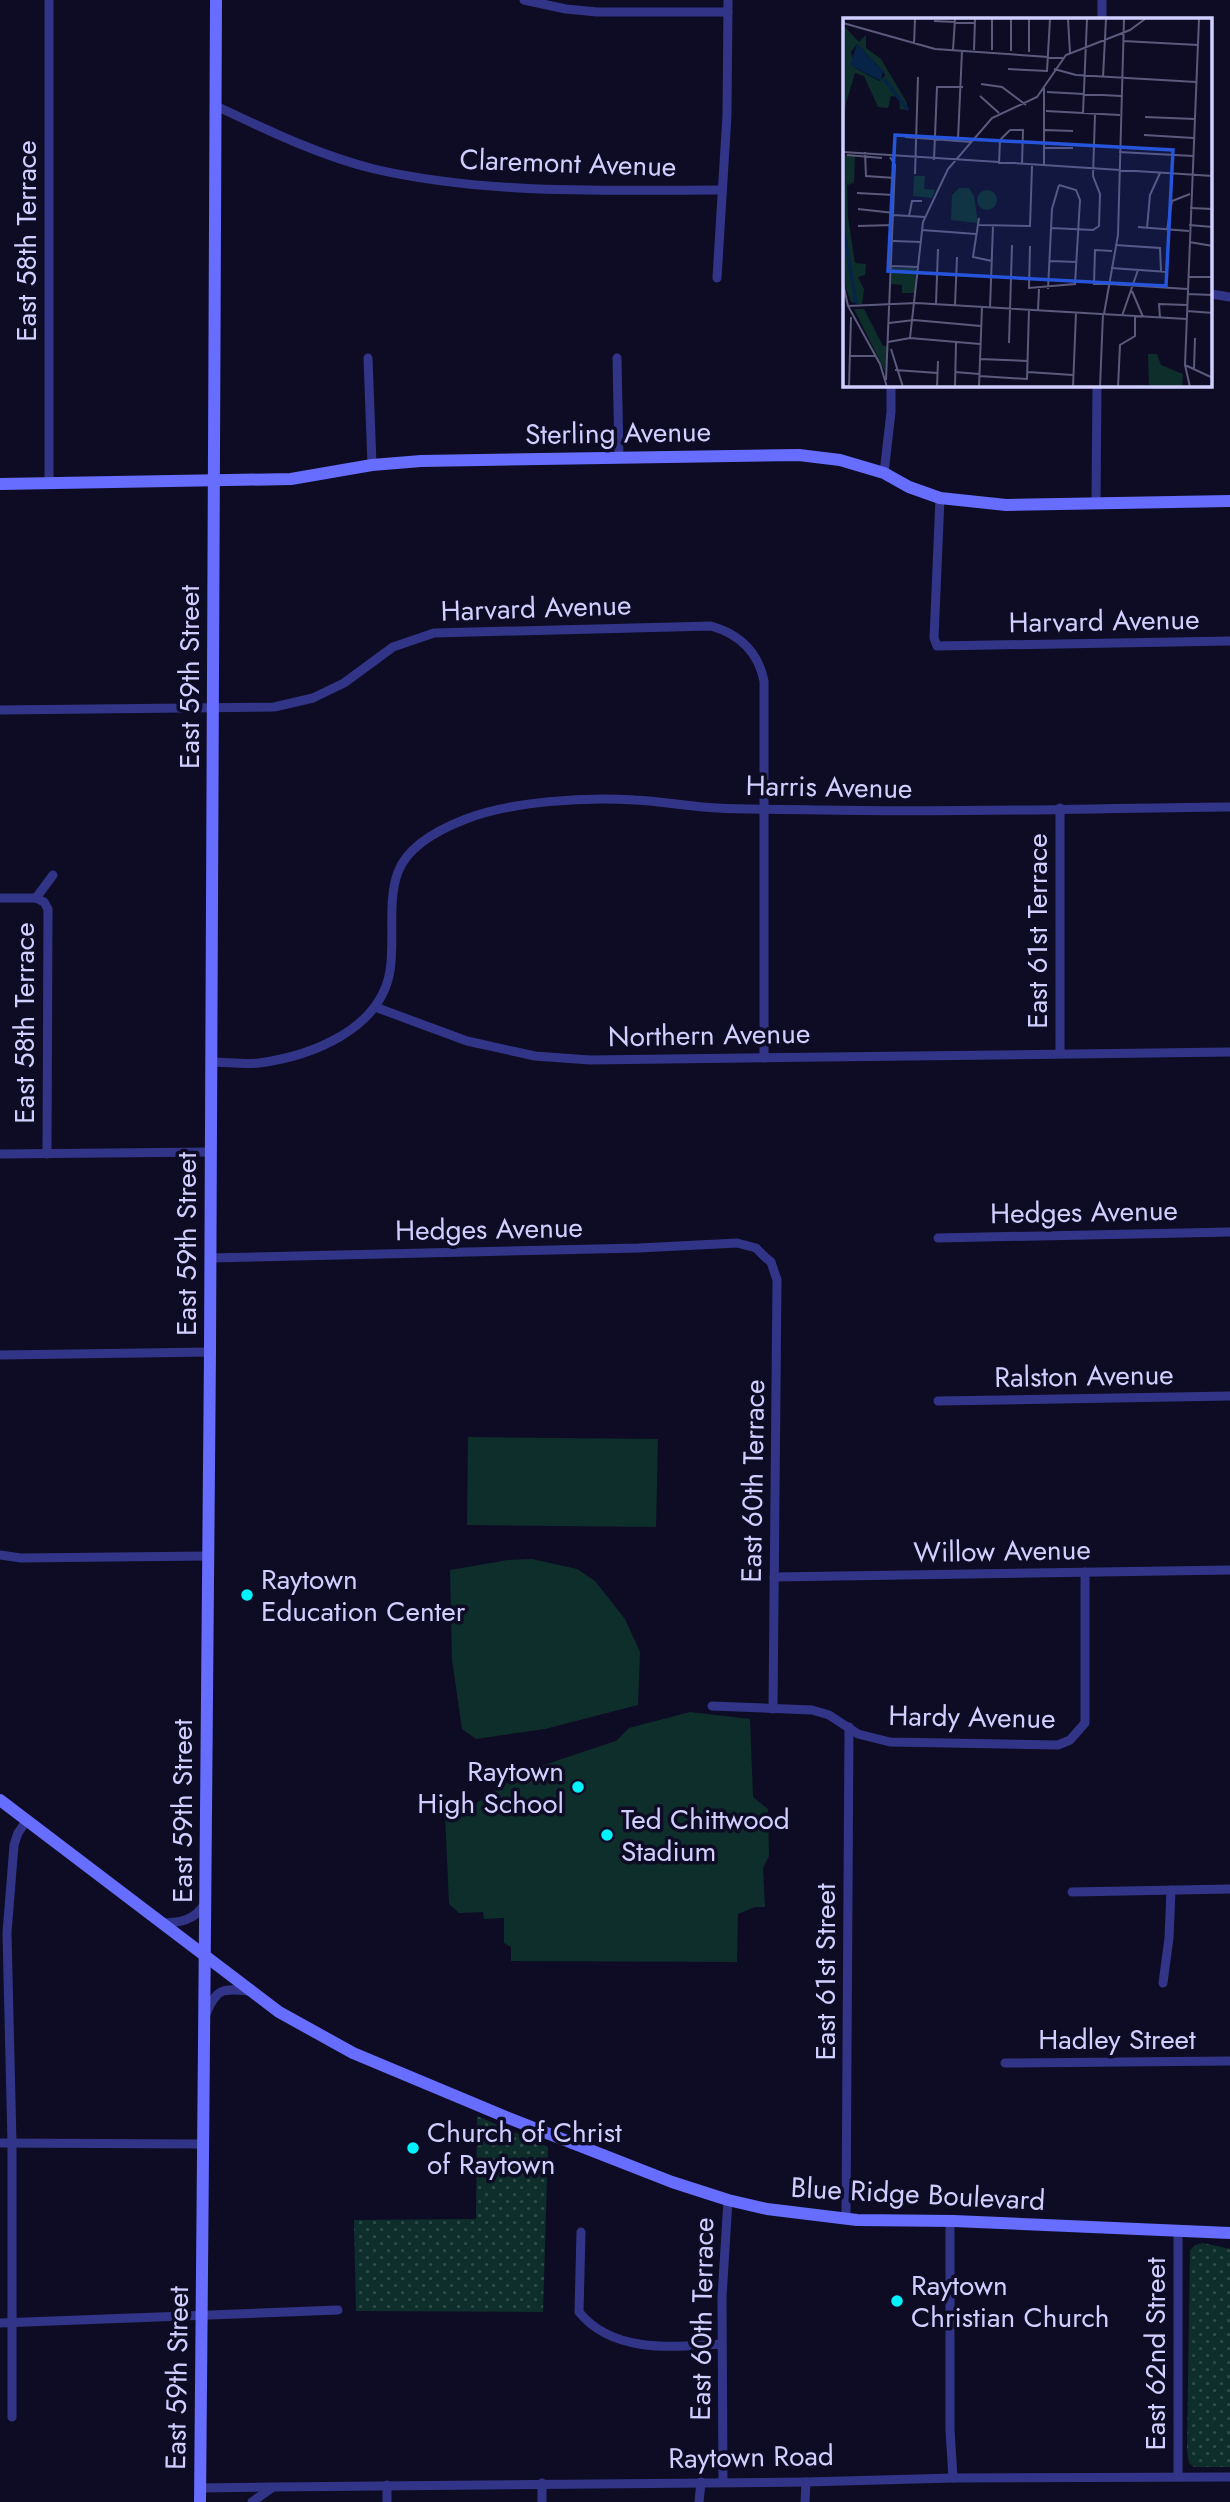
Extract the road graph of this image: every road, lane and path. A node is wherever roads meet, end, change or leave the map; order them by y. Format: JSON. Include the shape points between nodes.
{"nodes":[{"id":1,"x":49,"y":0,"type":"edge"},
{"id":2,"x":216,"y":0,"type":"edge"},
{"id":3,"x":524,"y":0,"type":"edge"},
{"id":4,"x":728,"y":0,"type":"edge"},
{"id":5,"x":1102,"y":0,"type":"edge"},
{"id":6,"x":728,"y":12,"type":"junction"},
{"id":7,"x":1102,"y":18,"type":"edge"},
{"id":8,"x":216,"y":106,"type":"junction"},
{"id":9,"x":722,"y":190,"type":"junction"},
{"id":10,"x":717,"y":278,"type":"dead end"},
{"id":11,"x":1212,"y":294,"type":"edge"},
{"id":12,"x":1230,"y":297,"type":"edge"},
{"id":13,"x":368,"y":358,"type":"dead end"},
{"id":14,"x":617,"y":358,"type":"dead end"},
{"id":15,"x":891,"y":387,"type":"edge"},
{"id":16,"x":1097,"y":387,"type":"edge"},
{"id":17,"x":619,"y":457,"type":"junction"},
{"id":18,"x":372,"y":465,"type":"junction"},
{"id":19,"x":884,"y":473,"type":"junction"},
{"id":20,"x":215,"y":481,"type":"junction"},
{"id":21,"x":49,"y":483,"type":"junction"},
{"id":22,"x":0,"y":484,"type":"edge"},
{"id":23,"x":940,"y":498,"type":"junction"},
{"id":24,"x":1230,"y":501,"type":"edge"},
{"id":25,"x":1096,"y":503,"type":"junction"},
{"id":26,"x":1230,"y":641,"type":"edge"},
{"id":27,"x":214,"y":708,"type":"junction"},
{"id":28,"x":0,"y":710,"type":"edge"},
{"id":29,"x":1230,"y":807,"type":"edge"},
{"id":30,"x":1060,"y":808,"type":"junction"},
{"id":31,"x":763,"y":809,"type":"junction"},
{"id":32,"x":53,"y":875,"type":"dead end"},
{"id":33,"x":0,"y":898,"type":"edge"},
{"id":34,"x":36,"y":898,"type":"junction"},
{"id":35,"x":375,"y":1007,"type":"junction"},
{"id":36,"x":1230,"y":1052,"type":"edge"},
{"id":37,"x":1060,"y":1054,"type":"junction"},
{"id":38,"x":764,"y":1058,"type":"junction"},
{"id":39,"x":211,"y":1062,"type":"junction"},
{"id":40,"x":211,"y":1152,"type":"junction"},
{"id":41,"x":0,"y":1154,"type":"edge"},
{"id":42,"x":47,"y":1154,"type":"junction"},
{"id":43,"x":1230,"y":1232,"type":"edge"},
{"id":44,"x":938,"y":1238,"type":"dead end"},
{"id":45,"x":765,"y":1256,"type":"joint"},
{"id":46,"x":210,"y":1258,"type":"junction"},
{"id":47,"x":210,"y":1352,"type":"junction"},
{"id":48,"x":0,"y":1355,"type":"edge"},
{"id":49,"x":1230,"y":1396,"type":"edge"},
{"id":50,"x":938,"y":1401,"type":"dead end"},
{"id":51,"x":0,"y":1555,"type":"edge"},
{"id":52,"x":208,"y":1556,"type":"junction"},
{"id":53,"x":1230,"y":1570,"type":"edge"},
{"id":54,"x":1085,"y":1572,"type":"junction"},
{"id":55,"x":775,"y":1577,"type":"junction"},
{"id":56,"x":712,"y":1706,"type":"dead end"},
{"id":57,"x":773,"y":1709,"type":"junction"},
{"id":58,"x":849,"y":1727,"type":"junction"},
{"id":59,"x":0,"y":1800,"type":"edge"},
{"id":60,"x":27,"y":1820,"type":"junction"},
{"id":61,"x":1230,"y":1889,"type":"edge"},
{"id":62,"x":1171,"y":1890,"type":"junction"},
{"id":63,"x":1072,"y":1892,"type":"dead end"},
{"id":64,"x":205,"y":1902,"type":"junction"},
{"id":65,"x":160,"y":1923,"type":"junction"},
{"id":66,"x":4,"y":1933,"type":"edge"},
{"id":67,"x":205,"y":1958,"type":"junction"},
{"id":68,"x":1163,"y":1983,"type":"dead end"},
{"id":69,"x":250,"y":1991,"type":"junction"},
{"id":70,"x":204,"y":2019,"type":"junction"},
{"id":71,"x":1230,"y":2061,"type":"edge"},
{"id":72,"x":1005,"y":2063,"type":"dead end"},
{"id":73,"x":0,"y":2143,"type":"edge"},
{"id":74,"x":12,"y":2143,"type":"junction"},
{"id":75,"x":203,"y":2144,"type":"junction"},
{"id":76,"x":728,"y":2200,"type":"junction"},
{"id":77,"x":846,"y":2218,"type":"junction"},
{"id":78,"x":950,"y":2221,"type":"junction"},
{"id":79,"x":1178,"y":2231,"type":"junction"},
{"id":80,"x":581,"y":2232,"type":"dead end"},
{"id":81,"x":1230,"y":2233,"type":"edge"},
{"id":82,"x":338,"y":2311,"type":"dead end"},
{"id":83,"x":202,"y":2317,"type":"junction"},
{"id":84,"x":0,"y":2323,"type":"edge"},
{"id":85,"x":12,"y":2323,"type":"junction"},
{"id":86,"x":722,"y":2344,"type":"junction"},
{"id":87,"x":12,"y":2417,"type":"dead end"},
{"id":88,"x":1178,"y":2476,"type":"junction"},
{"id":89,"x":1230,"y":2477,"type":"edge"},
{"id":90,"x":953,"y":2478,"type":"junction"},
{"id":91,"x":701,"y":2482,"type":"junction"},
{"id":92,"x":723,"y":2482,"type":"junction"},
{"id":93,"x":806,"y":2482,"type":"junction"},
{"id":94,"x":542,"y":2483,"type":"junction"},
{"id":95,"x":387,"y":2484,"type":"junction"},
{"id":96,"x":273,"y":2487,"type":"junction"},
{"id":97,"x":200,"y":2488,"type":"junction"},
{"id":98,"x":200,"y":2502,"type":"edge"},
{"id":99,"x":252,"y":2502,"type":"edge"},
{"id":100,"x":387,"y":2502,"type":"edge"},
{"id":101,"x":542,"y":2502,"type":"edge"},
{"id":102,"x":699,"y":2502,"type":"edge"},
{"id":103,"x":805,"y":2502,"type":"edge"}],
"edges":[{"from":1,"to":21,"type":"street","name":"East 58th Terrace"},
{"from":2,"to":8,"type":"street","name":"East 59th Street"},
{"from":3,"to":6,"type":"street","via":[[597,12]]},
{"from":4,"to":6,"type":"street"},
{"from":5,"to":7,"type":"street"},
{"from":6,"to":9,"type":"street"},
{"from":8,"to":9,"type":"street","name":"Claremont Avenue","via":[[326,155],[423,178],[537,190]]},
{"from":8,"to":20,"type":"street","name":"East 59th Street"},
{"from":9,"to":10,"type":"street"},
{"from":11,"to":12,"type":"street"},
{"from":13,"to":18,"type":"street"},
{"from":14,"to":17,"type":"street"},
{"from":15,"to":19,"type":"street"},
{"from":16,"to":25,"type":"street"},
{"from":17,"to":18,"type":"street","name":"Sterling Avenue"},
{"from":17,"to":19,"type":"street","name":"Sterling Avenue","via":[[799,455],[840,460]]},
{"from":18,"to":20,"type":"street","name":"Sterling Avenue","via":[[291,479]]},
{"from":19,"to":23,"type":"street","name":"Sterling Avenue"},
{"from":20,"to":21,"type":"street","name":"Sterling Avenue"},
{"from":20,"to":27,"type":"street","name":"East 59th Street"},
{"from":21,"to":22,"type":"street","name":"Sterling Avenue"},
{"from":23,"to":25,"type":"street","name":"Sterling Avenue","via":[[1006,505]]},
{"from":23,"to":26,"type":"street","name":"Harvard Avenue","via":[[937,646]]},
{"from":24,"to":25,"type":"street","name":"Sterling Avenue"},
{"from":27,"to":28,"type":"street","name":"Harvard Avenue"},
{"from":27,"to":31,"type":"street","name":"Harvard Avenue","via":[[274,707],[313,698],[344,683],[393,647],[443,632],[711,626],[734,635],[749,649],[764,681]]},
{"from":27,"to":39,"type":"street","name":"East 59th Street"},
{"from":29,"to":30,"type":"street","name":"Harris Avenue"},
{"from":30,"to":31,"type":"street","name":"Harris Avenue"},
{"from":30,"to":37,"type":"street","name":"East 61st Terrace"},
{"from":31,"to":35,"type":"street","name":"Harris Avenue","via":[[580,800],[479,815],[444,828],[409,853],[398,872],[390,974]]},
{"from":31,"to":38,"type":"street"},
{"from":32,"to":34,"type":"street"},
{"from":33,"to":34,"type":"street"},
{"from":34,"to":42,"type":"street","name":"East 58th Terrace","via":[[48,909]]},
{"from":35,"to":38,"type":"street","name":"Northern Avenue","via":[[467,1041],[535,1056],[590,1060]]},
{"from":35,"to":39,"type":"street","via":[[346,1034],[299,1054],[257,1063]]},
{"from":36,"to":37,"type":"street","name":"Northern Avenue"},
{"from":37,"to":38,"type":"street","name":"Northern Avenue"},
{"from":39,"to":40,"type":"street","name":"East 59th Street"},
{"from":40,"to":42,"type":"street"},
{"from":40,"to":46,"type":"street","name":"East 59th Street"},
{"from":41,"to":42,"type":"street"},
{"from":43,"to":44,"type":"street","name":"Hedges Avenue"},
{"from":45,"to":46,"type":"street","name":"Hedges Avenue","via":[[737,1243]]},
{"from":45,"to":55,"type":"street","name":"East 60th Terrace","via":[[777,1280]]},
{"from":46,"to":47,"type":"street","name":"East 59th Street"},
{"from":47,"to":48,"type":"street"},
{"from":47,"to":52,"type":"street","name":"East 59th Street"},
{"from":49,"to":50,"type":"street","name":"Ralston Avenue"},
{"from":51,"to":52,"type":"street"},
{"from":52,"to":64,"type":"street","name":"East 59th Street"},
{"from":53,"to":54,"type":"street","name":"Willow Avenue"},
{"from":54,"to":55,"type":"street","name":"Willow Avenue"},
{"from":54,"to":58,"type":"street","name":"Hardy Avenue","via":[[1084,1723],[1070,1740],[1049,1746],[890,1742]]},
{"from":55,"to":57,"type":"street","name":"East 60th Terrace"},
{"from":56,"to":57,"type":"street","name":"Hardy Avenue"},
{"from":57,"to":58,"type":"street","name":"Hardy Avenue","via":[[812,1710]]},
{"from":58,"to":77,"type":"street","name":"East 61st Street"},
{"from":59,"to":60,"type":"street","name":"Blue Ridge Boulevard"},
{"from":60,"to":65,"type":"street","name":"Blue Ridge Boulevard"},
{"from":60,"to":66,"type":"street","via":[[14,1845]]},
{"from":61,"to":62,"type":"street"},
{"from":62,"to":63,"type":"street"},
{"from":62,"to":68,"type":"street"},
{"from":64,"to":65,"type":"street","via":[[190,1920]]},
{"from":64,"to":67,"type":"street","name":"East 59th Street"},
{"from":65,"to":67,"type":"street","name":"Blue Ridge Boulevard"},
{"from":66,"to":74,"type":"street"},
{"from":67,"to":69,"type":"street","name":"Blue Ridge Boulevard"},
{"from":67,"to":70,"type":"street","name":"East 59th Street"},
{"from":69,"to":70,"type":"street","via":[[223,1991],[213,1997]]},
{"from":69,"to":76,"type":"street","name":"Blue Ridge Boulevard","via":[[353,2053],[518,2122]]},
{"from":70,"to":75,"type":"street","name":"East 59th Street"},
{"from":71,"to":72,"type":"street","name":"Hadley Street"},
{"from":73,"to":74,"type":"street"},
{"from":74,"to":75,"type":"street"},
{"from":74,"to":85,"type":"street"},
{"from":75,"to":83,"type":"street","name":"East 59th Street"},
{"from":76,"to":77,"type":"street","name":"Blue Ridge Boulevard"},
{"from":76,"to":86,"type":"street","name":"East 60th Terrace"},
{"from":77,"to":78,"type":"street","name":"Blue Ridge Boulevard"},
{"from":78,"to":79,"type":"street","name":"Blue Ridge Boulevard"},
{"from":78,"to":90,"type":"street"},
{"from":79,"to":81,"type":"street","name":"Blue Ridge Boulevard"},
{"from":79,"to":88,"type":"street","name":"East 62nd Street"},
{"from":80,"to":86,"type":"street","via":[[579,2312],[585,2320],[614,2339],[665,2347]]},
{"from":82,"to":83,"type":"street"},
{"from":83,"to":85,"type":"street"},
{"from":83,"to":97,"type":"street","name":"East 59th Street"},
{"from":84,"to":85,"type":"street"},
{"from":85,"to":87,"type":"street"},
{"from":86,"to":92,"type":"street","name":"East 60th Terrace"},
{"from":88,"to":89,"type":"street","name":"Raytown Road"},
{"from":88,"to":90,"type":"street","name":"Raytown Road"},
{"from":90,"to":93,"type":"street","name":"Raytown Road"},
{"from":91,"to":92,"type":"street","name":"Raytown Road"},
{"from":91,"to":94,"type":"street","name":"Raytown Road"},
{"from":91,"to":102,"type":"street"},
{"from":92,"to":93,"type":"street","name":"Raytown Road"},
{"from":93,"to":103,"type":"street"},
{"from":94,"to":95,"type":"street","name":"Raytown Road"},
{"from":94,"to":101,"type":"street"},
{"from":95,"to":96,"type":"street","name":"Raytown Road"},
{"from":95,"to":100,"type":"street"},
{"from":96,"to":97,"type":"street","name":"Raytown Road"},
{"from":96,"to":99,"type":"street"},
{"from":97,"to":98,"type":"street"}]}
